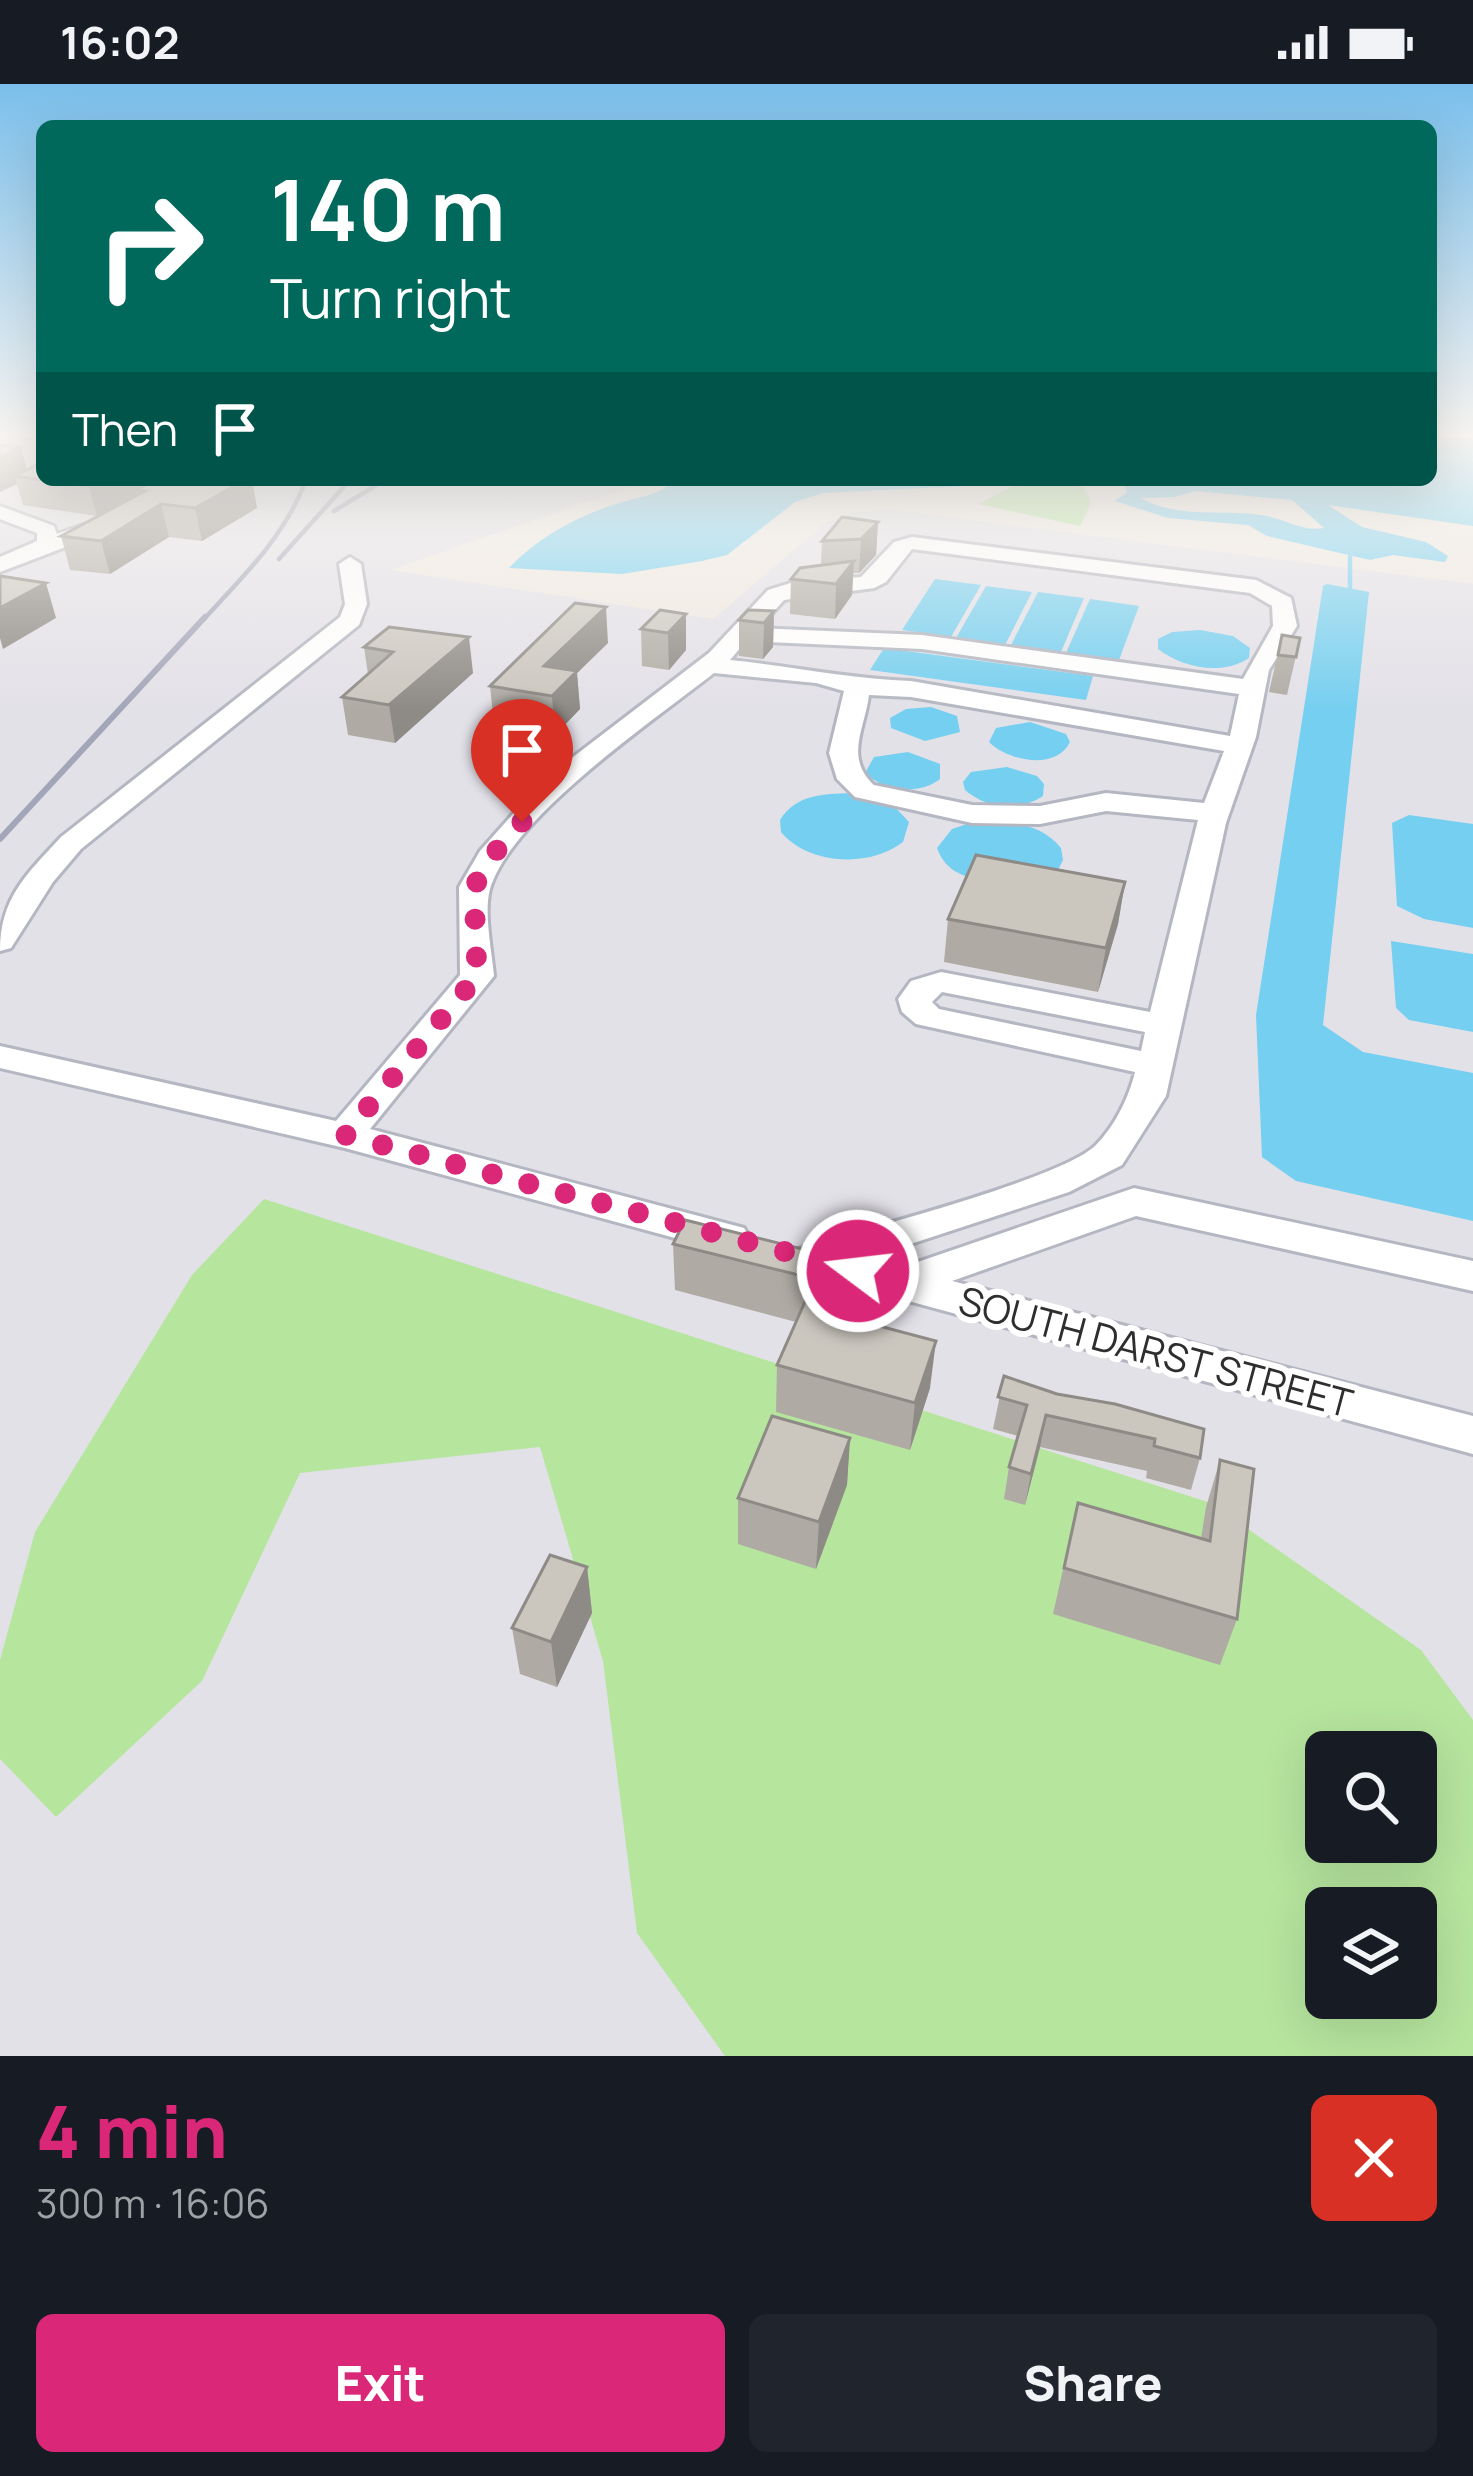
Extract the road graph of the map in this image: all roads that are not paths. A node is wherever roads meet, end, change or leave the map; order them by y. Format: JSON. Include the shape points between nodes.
{"nodes":[{"id":1,"x":43,"y":527,"type":"edge"},
{"id":2,"x":92,"y":527,"type":"edge"},
{"id":3,"x":47,"y":540,"type":"junction"},
{"id":4,"x":350,"y":564,"type":"dead end"},
{"id":5,"x":0,"y":565,"type":"edge"},
{"id":6,"x":747,"y":628,"type":"junction"},
{"id":7,"x":800,"y":640,"type":"junction"},
{"id":8,"x":710,"y":664,"type":"junction"},
{"id":9,"x":1127,"y":669,"type":"junction"},
{"id":10,"x":770,"y":671,"type":"junction"},
{"id":11,"x":857,"y":687,"type":"junction"},
{"id":12,"x":1252,"y":688,"type":"junction"},
{"id":13,"x":1100,"y":721,"type":"junction"},
{"id":14,"x":1240,"y":746,"type":"junction"},
{"id":15,"x":1215,"y":814,"type":"junction"},
{"id":16,"x":0,"y":941,"type":"edge"},
{"id":17,"x":1164,"y":1025,"type":"junction"},
{"id":18,"x":0,"y":1057,"type":"edge"},
{"id":19,"x":1155,"y":1065,"type":"junction"},
{"id":20,"x":345,"y":1135,"type":"junction"},
{"id":21,"x":814,"y":1260,"type":"junction"},
{"id":22,"x":1473,"y":1276,"type":"edge"},
{"id":23,"x":901,"y":1283,"type":"junction"},
{"id":24,"x":1473,"y":1435,"type":"edge"}],
"edges":[{"from":1,"to":3,"type":"street"},
{"from":2,"to":3,"type":"street"},
{"from":3,"to":5,"type":"street"},
{"from":4,"to":16,"type":"street","via":[[351,620],[71,843]]},
{"from":6,"to":7,"type":"street"},
{"from":6,"to":8,"type":"street"},
{"from":6,"to":12,"type":"street","via":[[784,591],[866,584],[912,543],[1256,587],[1282,603],[1285,626]]},
{"from":7,"to":9,"type":"street","via":[[902,640]]},
{"from":7,"to":10,"type":"street"},
{"from":8,"to":10,"type":"street"},
{"from":8,"to":20,"type":"street","via":[[553,786],[491,857],[474,887],[477,976]]},
{"from":9,"to":12,"type":"street"},
{"from":9,"to":13,"type":"street"},
{"from":10,"to":11,"type":"street"},
{"from":11,"to":13,"type":"street"},
{"from":11,"to":15,"type":"street","via":[[843,763],[865,791],[971,814],[1040,815],[1106,802]]},
{"from":12,"to":14,"type":"street"},
{"from":13,"to":14,"type":"street"},
{"from":14,"to":15,"type":"street"},
{"from":15,"to":17,"type":"street"},
{"from":17,"to":19,"type":"street"},
{"from":17,"to":19,"type":"street","via":[[941,982],[916,995],[914,1005],[928,1017]]},
{"from":18,"to":20,"type":"street","name":"SOUTH DARST STREET"},
{"from":19,"to":21,"type":"street","via":[[1148,1096],[1108,1156],[1054,1183]]},
{"from":20,"to":21,"type":"street","name":"SOUTH DARST STREET"},
{"from":21,"to":23,"type":"street","name":"SOUTH DARST STREET"},
{"from":22,"to":23,"type":"street","via":[[1134,1202]]},
{"from":23,"to":24,"type":"street","name":"SOUTH DARST STREET"}]}
